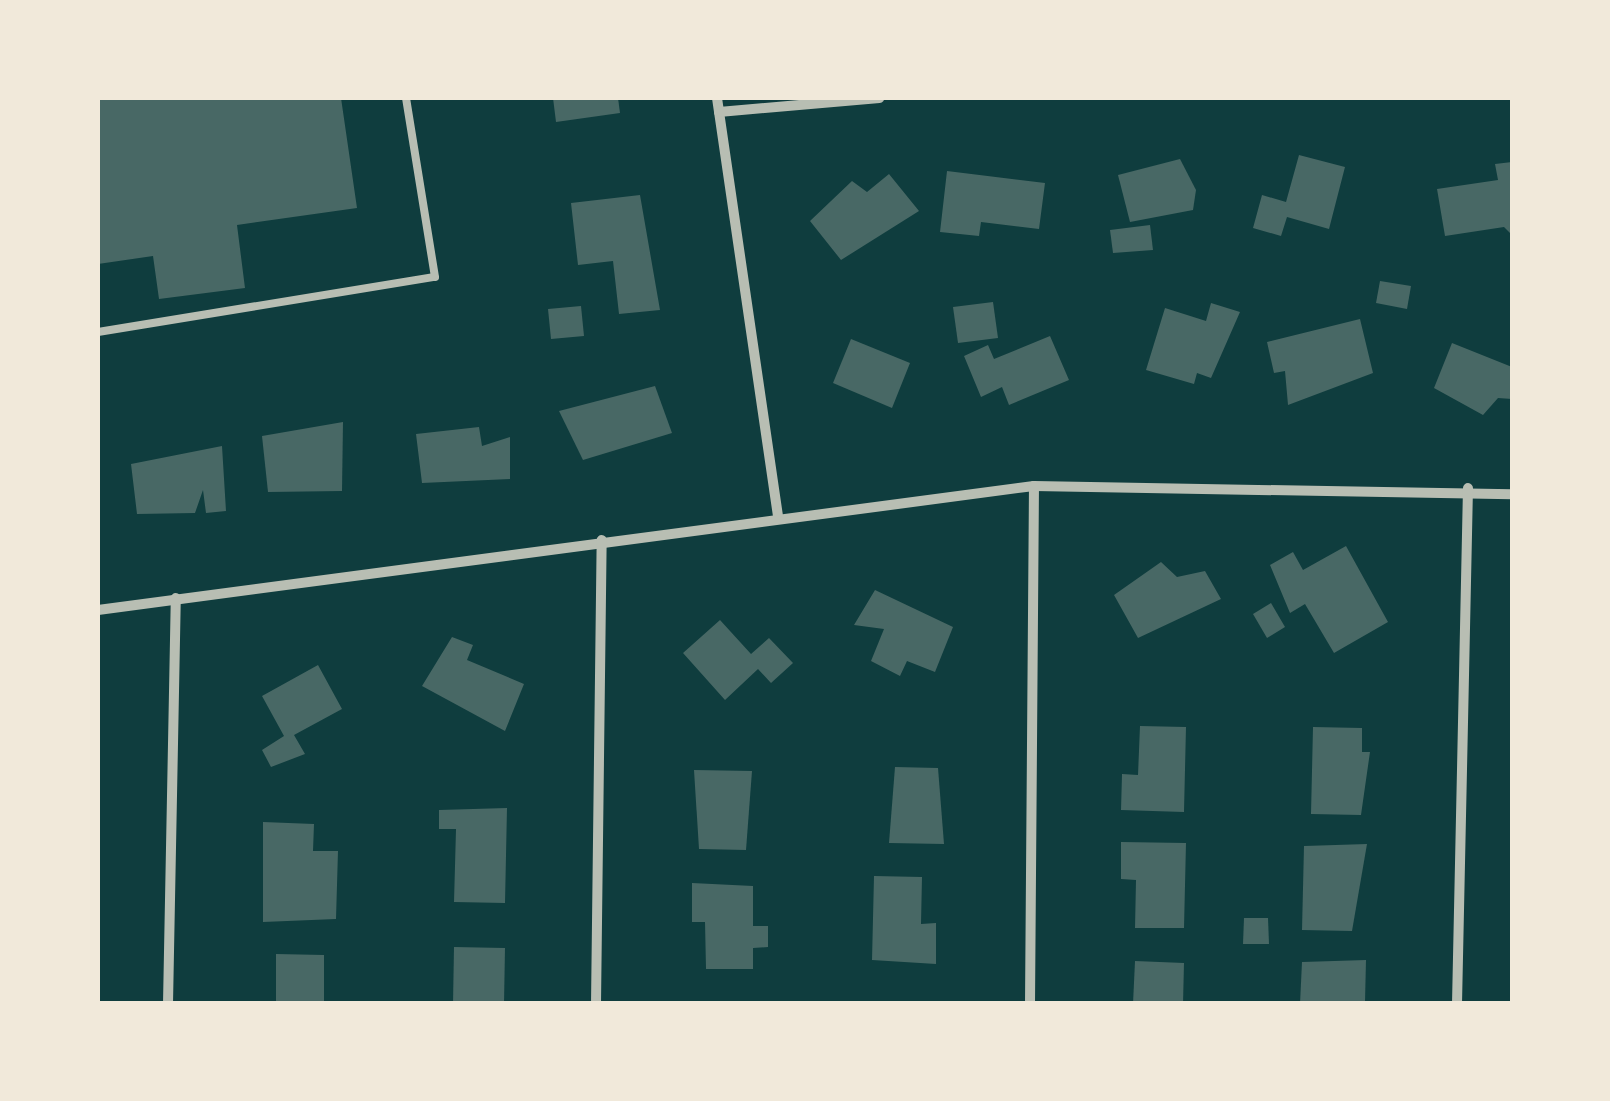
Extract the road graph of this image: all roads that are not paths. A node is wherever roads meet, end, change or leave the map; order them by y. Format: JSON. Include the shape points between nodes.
{"nodes":[{"id":1,"x":406,"y":98,"type":"edge"},
{"id":2,"x":717,"y":98,"type":"edge"},
{"id":3,"x":879,"y":98,"type":"edge"},
{"id":4,"x":719,"y":112,"type":"junction"},
{"id":5,"x":98,"y":332,"type":"edge"},
{"id":6,"x":1034,"y":486,"type":"junction"},
{"id":7,"x":1468,"y":488,"type":"junction"},
{"id":8,"x":1512,"y":494,"type":"edge"},
{"id":9,"x":778,"y":516,"type":"junction"},
{"id":10,"x":602,"y":540,"type":"junction"},
{"id":11,"x":176,"y":598,"type":"junction"},
{"id":12,"x":98,"y":610,"type":"edge"},
{"id":13,"x":168,"y":1004,"type":"edge"},
{"id":14,"x":596,"y":1004,"type":"edge"},
{"id":15,"x":1030,"y":1004,"type":"edge"},
{"id":16,"x":1458,"y":1004,"type":"edge"}],
"edges":[{"from":1,"to":5,"type":"lane","via":[[436,277]]},
{"from":2,"to":4,"type":"street"},
{"from":3,"to":4,"type":"street"},
{"from":4,"to":9,"type":"street"},
{"from":6,"to":7,"type":"street"},
{"from":6,"to":9,"type":"street"},
{"from":6,"to":15,"type":"street"},
{"from":7,"to":8,"type":"street"},
{"from":7,"to":16,"type":"street"},
{"from":9,"to":10,"type":"street"},
{"from":10,"to":11,"type":"street"},
{"from":10,"to":14,"type":"street"},
{"from":11,"to":12,"type":"street"},
{"from":11,"to":13,"type":"street"}]}
